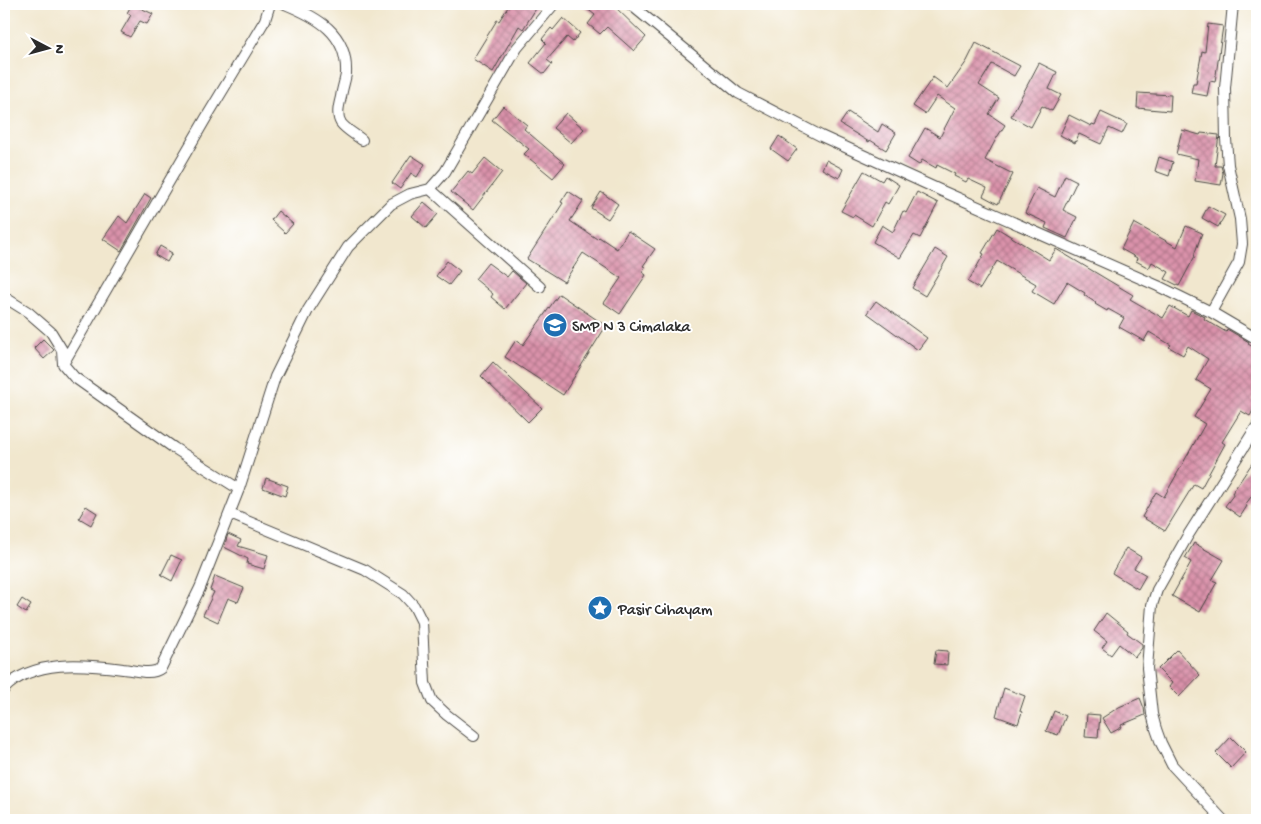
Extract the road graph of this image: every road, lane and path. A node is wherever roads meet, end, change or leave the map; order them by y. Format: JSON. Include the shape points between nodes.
{"nodes":[{"id":1,"x":270,"y":4,"type":"edge"},
{"id":2,"x":285,"y":4,"type":"edge"},
{"id":3,"x":554,"y":4,"type":"edge"},
{"id":4,"x":631,"y":4,"type":"edge"},
{"id":5,"x":1233,"y":4,"type":"edge"},
{"id":6,"x":362,"y":140,"type":"dead end"},
{"id":7,"x":430,"y":189,"type":"junction"},
{"id":8,"x":540,"y":287,"type":"dead end"},
{"id":9,"x":4,"y":297,"type":"edge"},
{"id":10,"x":1211,"y":312,"type":"junction"},
{"id":11,"x":1257,"y":339,"type":"edge"},
{"id":12,"x":63,"y":364,"type":"junction"},
{"id":13,"x":1257,"y":426,"type":"edge"},
{"id":14,"x":239,"y":489,"type":"junction"},
{"id":15,"x":230,"y":514,"type":"junction"},
{"id":16,"x":4,"y":689,"type":"edge"},
{"id":17,"x":474,"y":736,"type":"dead end"},
{"id":18,"x":1223,"y":820,"type":"edge"}],
"edges":[{"from":1,"to":12,"type":"street","via":[[265,20]]},
{"from":2,"to":6,"type":"street","via":[[329,27],[339,43],[346,74],[338,113],[342,124]]},
{"from":3,"to":7,"type":"street","via":[[517,48],[445,172]]},
{"from":4,"to":10,"type":"street","via":[[738,94],[847,148]]},
{"from":5,"to":10,"type":"street","via":[[1225,88],[1226,139],[1242,244],[1239,262]]},
{"from":7,"to":8,"type":"street"},
{"from":7,"to":14,"type":"street","via":[[410,194],[391,204],[348,247],[308,310],[274,377]]},
{"from":9,"to":12,"type":"street","via":[[51,332],[62,350]]},
{"from":10,"to":11,"type":"street"},
{"from":12,"to":14,"type":"street","via":[[74,377],[130,417]]},
{"from":13,"to":18,"type":"street","via":[[1187,537],[1152,605],[1147,668],[1160,743],[1172,765]]},
{"from":14,"to":15,"type":"street"},
{"from":15,"to":16,"type":"street","via":[[200,588],[161,668],[152,672],[106,667],[44,668],[29,672]]},
{"from":15,"to":17,"type":"street","via":[[365,570],[404,594],[422,622],[425,683],[432,701]]}]}
